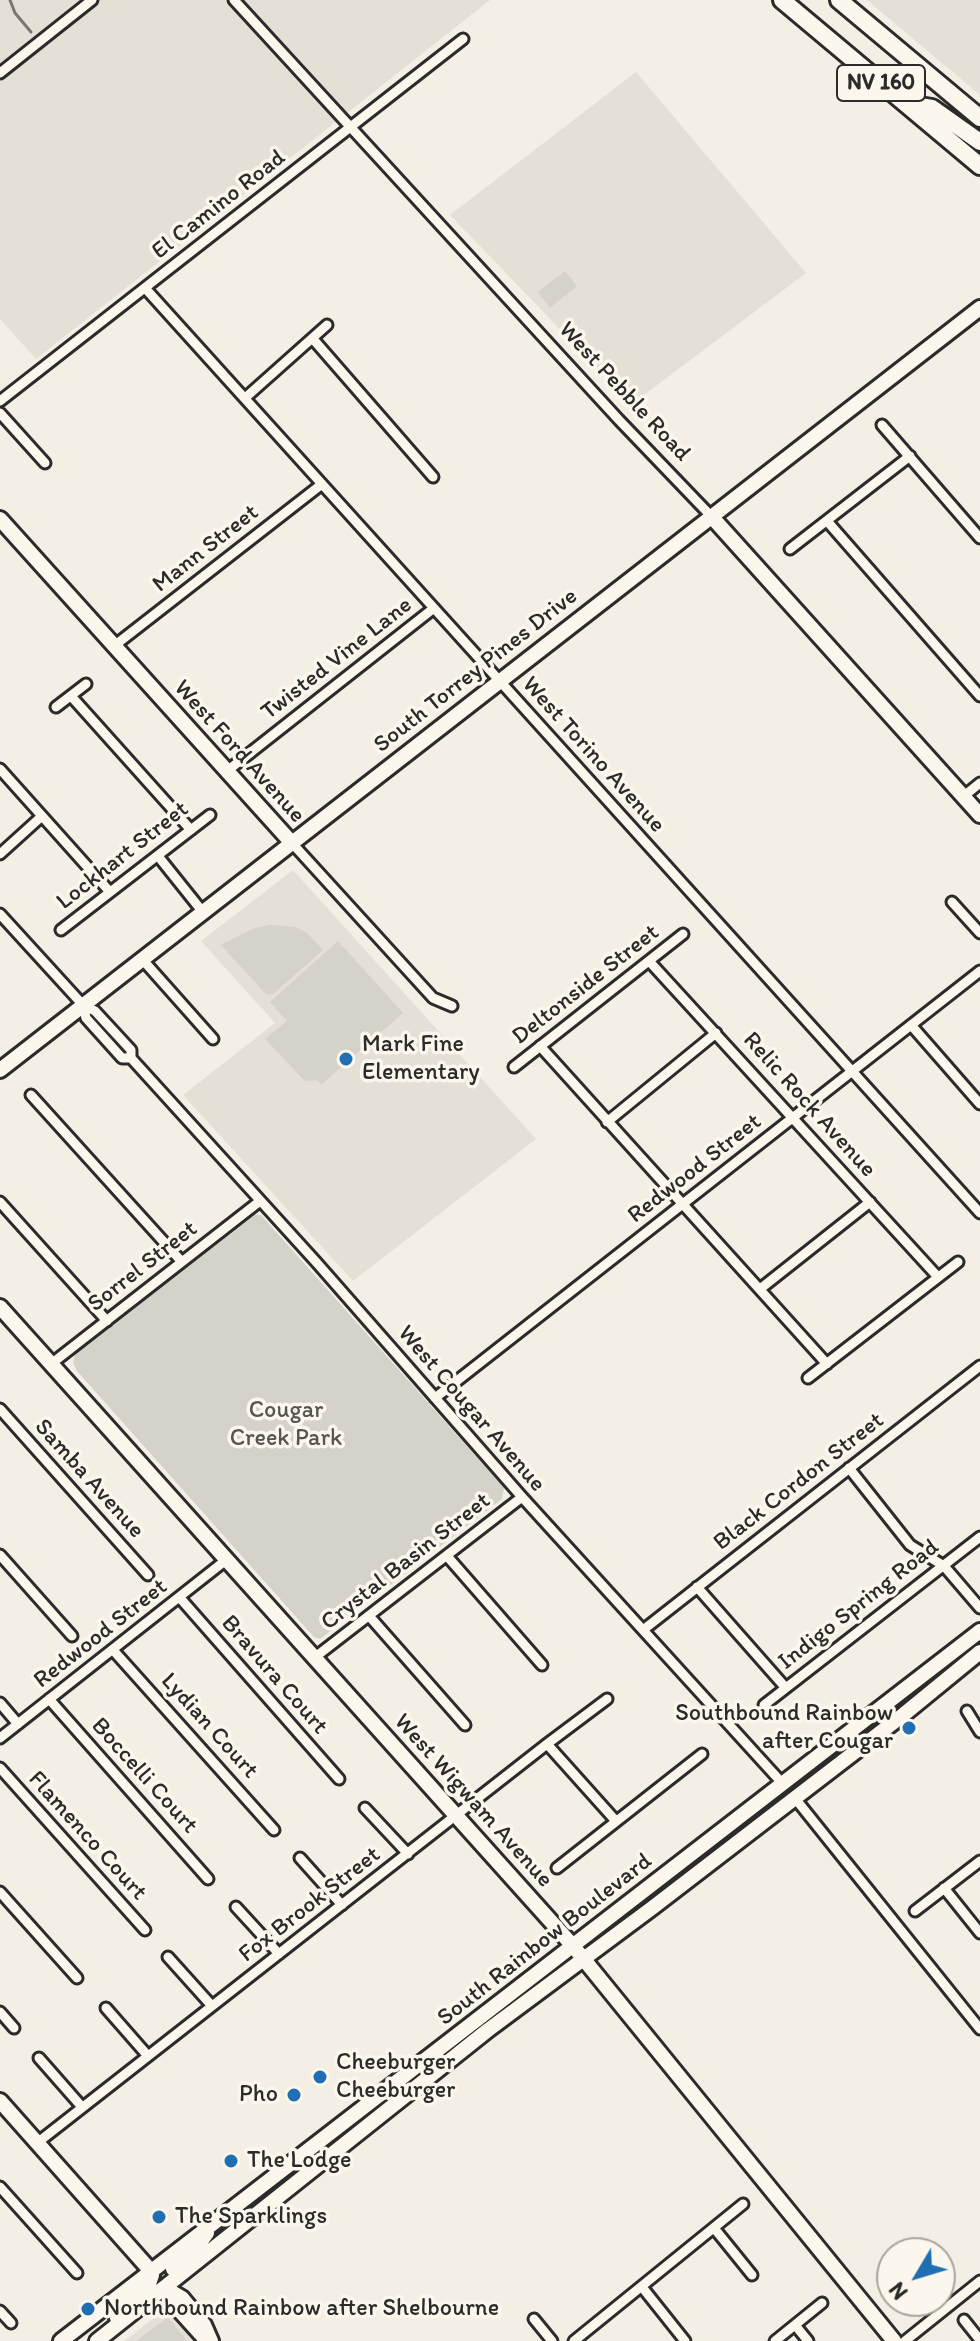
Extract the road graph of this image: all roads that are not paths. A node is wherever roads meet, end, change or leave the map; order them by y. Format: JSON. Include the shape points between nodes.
{"nodes":[{"id":1,"x":92,"y":0,"type":"edge"},
{"id":2,"x":234,"y":0,"type":"edge"},
{"id":3,"x":782,"y":0,"type":"edge"},
{"id":4,"x":839,"y":0,"type":"edge"},
{"id":5,"x":463,"y":39,"type":"dead end"},
{"id":6,"x":0,"y":73,"type":"edge"},
{"id":7,"x":906,"y":103,"type":"junction"},
{"id":8,"x":980,"y":118,"type":"edge"},
{"id":9,"x":350,"y":127,"type":"junction"},
{"id":10,"x":980,"y":142,"type":"edge"},
{"id":11,"x":980,"y":166,"type":"edge"},
{"id":12,"x":145,"y":288,"type":"junction"},
{"id":13,"x":980,"y":308,"type":"edge"},
{"id":14,"x":327,"y":325,"type":"dead end"},
{"id":15,"x":313,"y":339,"type":"junction"},
{"id":16,"x":245,"y":398,"type":"junction"},
{"id":17,"x":0,"y":401,"type":"edge"},
{"id":18,"x":0,"y":413,"type":"edge"},
{"id":19,"x":882,"y":425,"type":"dead end"},
{"id":20,"x":910,"y":456,"type":"junction"},
{"id":21,"x":45,"y":463,"type":"dead end"},
{"id":22,"x":433,"y":477,"type":"dead end"},
{"id":23,"x":322,"y":484,"type":"junction"},
{"id":24,"x":711,"y":516,"type":"junction"},
{"id":25,"x":0,"y":519,"type":"edge"},
{"id":26,"x":827,"y":521,"type":"junction"},
{"id":27,"x":980,"y":538,"type":"edge"},
{"id":28,"x":790,"y":549,"type":"dead end"},
{"id":29,"x":434,"y":608,"type":"junction"},
{"id":30,"x":114,"y":646,"type":"junction"},
{"id":31,"x":499,"y":681,"type":"junction"},
{"id":32,"x":86,"y":684,"type":"dead end"},
{"id":33,"x":71,"y":696,"type":"junction"},
{"id":34,"x":980,"y":696,"type":"edge"},
{"id":35,"x":56,"y":707,"type":"dead end"},
{"id":36,"x":0,"y":769,"type":"edge"},
{"id":37,"x":227,"y":771,"type":"junction"},
{"id":38,"x":980,"y":783,"type":"edge"},
{"id":39,"x":964,"y":796,"type":"junction"},
{"id":40,"x":210,"y":815,"type":"dead end"},
{"id":41,"x":980,"y":815,"type":"edge"},
{"id":42,"x":42,"y":816,"type":"junction"},
{"id":43,"x":191,"y":830,"type":"junction"},
{"id":44,"x":291,"y":842,"type":"junction"},
{"id":45,"x":0,"y":854,"type":"edge"},
{"id":46,"x":158,"y":856,"type":"junction"},
{"id":47,"x":110,"y":892,"type":"junction"},
{"id":48,"x":952,"y":902,"type":"dead end"},
{"id":49,"x":202,"y":911,"type":"junction"},
{"id":50,"x":0,"y":914,"type":"edge"},
{"id":51,"x":61,"y":930,"type":"dead end"},
{"id":52,"x":980,"y":933,"type":"edge"},
{"id":53,"x":683,"y":934,"type":"dead end"},
{"id":54,"x":142,"y":959,"type":"junction"},
{"id":55,"x":649,"y":961,"type":"junction"},
{"id":56,"x":980,"y":971,"type":"edge"},
{"id":57,"x":83,"y":1005,"type":"junction"},
{"id":58,"x":452,"y":1006,"type":"dead end"},
{"id":59,"x":911,"y":1025,"type":"junction"},
{"id":60,"x":716,"y":1033,"type":"junction"},
{"id":61,"x":213,"y":1039,"type":"dead end"},
{"id":62,"x":540,"y":1046,"type":"junction"},
{"id":63,"x":514,"y":1067,"type":"dead end"},
{"id":64,"x":0,"y":1070,"type":"edge"},
{"id":65,"x":851,"y":1072,"type":"junction"},
{"id":66,"x":31,"y":1095,"type":"dead end"},
{"id":67,"x":980,"y":1104,"type":"edge"},
{"id":68,"x":793,"y":1117,"type":"junction"},
{"id":69,"x":607,"y":1122,"type":"junction"},
{"id":70,"x":260,"y":1201,"type":"junction"},
{"id":71,"x":0,"y":1202,"type":"edge"},
{"id":72,"x":870,"y":1202,"type":"junction"},
{"id":73,"x":683,"y":1204,"type":"junction"},
{"id":74,"x":980,"y":1213,"type":"edge"},
{"id":75,"x":182,"y":1262,"type":"junction"},
{"id":76,"x":958,"y":1262,"type":"dead end"},
{"id":77,"x":938,"y":1277,"type":"junction"},
{"id":78,"x":760,"y":1289,"type":"junction"},
{"id":79,"x":0,"y":1307,"type":"edge"},
{"id":80,"x":107,"y":1321,"type":"junction"},
{"id":81,"x":51,"y":1364,"type":"junction"},
{"id":82,"x":827,"y":1364,"type":"junction"},
{"id":83,"x":980,"y":1366,"type":"edge"},
{"id":84,"x":808,"y":1378,"type":"dead end"},
{"id":85,"x":435,"y":1398,"type":"junction"},
{"id":86,"x":0,"y":1409,"type":"edge"},
{"id":87,"x":849,"y":1468,"type":"junction"},
{"id":88,"x":522,"y":1497,"type":"junction"},
{"id":89,"x":980,"y":1537,"type":"edge"},
{"id":90,"x":0,"y":1555,"type":"edge"},
{"id":91,"x":447,"y":1556,"type":"junction"},
{"id":92,"x":226,"y":1560,"type":"junction"},
{"id":93,"x":944,"y":1566,"type":"junction"},
{"id":94,"x":148,"y":1575,"type":"dead end"},
{"id":95,"x":697,"y":1587,"type":"junction"},
{"id":96,"x":180,"y":1598,"type":"junction"},
{"id":97,"x":980,"y":1608,"type":"edge"},
{"id":98,"x":370,"y":1617,"type":"junction"},
{"id":99,"x":643,"y":1630,"type":"junction"},
{"id":100,"x":980,"y":1631,"type":"edge"},
{"id":101,"x":72,"y":1636,"type":"dead end"},
{"id":102,"x":980,"y":1640,"type":"edge"},
{"id":103,"x":113,"y":1650,"type":"junction"},
{"id":104,"x":980,"y":1652,"type":"edge"},
{"id":105,"x":314,"y":1658,"type":"junction"},
{"id":106,"x":542,"y":1665,"type":"dead end"},
{"id":107,"x":948,"y":1678,"type":"junction"},
{"id":108,"x":785,"y":1687,"type":"junction"},
{"id":109,"x":49,"y":1699,"type":"junction"},
{"id":110,"x":607,"y":1699,"type":"dead end"},
{"id":111,"x":0,"y":1703,"type":"edge"},
{"id":112,"x":764,"y":1705,"type":"dead end"},
{"id":113,"x":967,"y":1711,"type":"dead end"},
{"id":114,"x":18,"y":1724,"type":"junction"},
{"id":115,"x":465,"y":1725,"type":"dead end"},
{"id":116,"x":850,"y":1731,"type":"junction"},
{"id":117,"x":980,"y":1732,"type":"edge"},
{"id":118,"x":0,"y":1738,"type":"edge"},
{"id":119,"x":547,"y":1744,"type":"junction"},
{"id":120,"x":702,"y":1754,"type":"dead end"},
{"id":121,"x":0,"y":1768,"type":"edge"},
{"id":122,"x":339,"y":1779,"type":"dead end"},
{"id":123,"x":783,"y":1784,"type":"junction"},
{"id":124,"x":794,"y":1797,"type":"junction"},
{"id":125,"x":365,"y":1808,"type":"dead end"},
{"id":126,"x":455,"y":1815,"type":"junction"},
{"id":127,"x":615,"y":1820,"type":"junction"},
{"id":128,"x":274,"y":1830,"type":"dead end"},
{"id":129,"x":732,"y":1846,"type":"junction"},
{"id":130,"x":408,"y":1854,"type":"junction"},
{"id":131,"x":300,"y":1858,"type":"dead end"},
{"id":132,"x":980,"y":1861,"type":"edge"},
{"id":133,"x":557,"y":1868,"type":"dead end"},
{"id":134,"x":208,"y":1879,"type":"dead end"},
{"id":135,"x":944,"y":1888,"type":"junction"},
{"id":136,"x":0,"y":1892,"type":"edge"},
{"id":137,"x":342,"y":1905,"type":"junction"},
{"id":138,"x":236,"y":1907,"type":"dead end"},
{"id":139,"x":915,"y":1911,"type":"dead end"},
{"id":140,"x":145,"y":1930,"type":"dead end"},
{"id":141,"x":980,"y":1933,"type":"edge"},
{"id":142,"x":578,"y":1952,"type":"junction"},
{"id":143,"x":279,"y":1954,"type":"junction"},
{"id":144,"x":168,"y":1957,"type":"dead end"},
{"id":145,"x":77,"y":1978,"type":"dead end"},
{"id":146,"x":212,"y":2006,"type":"junction"},
{"id":147,"x":106,"y":2008,"type":"dead end"},
{"id":148,"x":0,"y":2012,"type":"edge"},
{"id":149,"x":14,"y":2028,"type":"dead end"},
{"id":150,"x":980,"y":2029,"type":"edge"},
{"id":151,"x":148,"y":2056,"type":"junction"},
{"id":152,"x":39,"y":2058,"type":"dead end"},
{"id":153,"x":428,"y":2058,"type":"junction"},
{"id":154,"x":0,"y":2101,"type":"edge"},
{"id":155,"x":82,"y":2107,"type":"junction"},
{"id":156,"x":358,"y":2112,"type":"junction"},
{"id":157,"x":381,"y":2114,"type":"junction"},
{"id":158,"x":37,"y":2143,"type":"junction"},
{"id":159,"x":302,"y":2177,"type":"junction"},
{"id":160,"x":0,"y":2187,"type":"edge"},
{"id":161,"x":743,"y":2204,"type":"dead end"},
{"id":162,"x":217,"y":2219,"type":"junction"},
{"id":163,"x":714,"y":2228,"type":"junction"},
{"id":164,"x":150,"y":2270,"type":"junction"},
{"id":165,"x":77,"y":2273,"type":"dead end"},
{"id":166,"x":752,"y":2275,"type":"dead end"},
{"id":167,"x":980,"y":2281,"type":"edge"},
{"id":168,"x":642,"y":2287,"type":"junction"},
{"id":169,"x":165,"y":2288,"type":"junction"},
{"id":170,"x":822,"y":2303,"type":"dead end"},
{"id":171,"x":0,"y":2311,"type":"edge"},
{"id":172,"x":534,"y":2319,"type":"dead end"},
{"id":173,"x":964,"y":2320,"type":"dead end"},
{"id":174,"x":11,"y":2323,"type":"dead end"},
{"id":175,"x":795,"y":2325,"type":"junction"},
{"id":176,"x":100,"y":2339,"type":"edge"},
{"id":177,"x":980,"y":2340,"type":"edge"},
{"id":178,"x":61,"y":2341,"type":"edge"},
{"id":179,"x":209,"y":2341,"type":"edge"},
{"id":180,"x":552,"y":2341,"type":"edge"},
{"id":181,"x":574,"y":2341,"type":"edge"},
{"id":182,"x":685,"y":2341,"type":"edge"},
{"id":183,"x":775,"y":2341,"type":"edge"},
{"id":184,"x":808,"y":2341,"type":"edge"},
{"id":185,"x":894,"y":2341,"type":"edge"},
{"id":186,"x":905,"y":2341,"type":"edge"}],
"edges":[{"from":1,"to":6,"type":"street"},
{"from":2,"to":9,"type":"street","name":"West Pebble Road"},
{"from":3,"to":7,"type":"highway","number":"NV 160"},
{"from":4,"to":8,"type":"highway","number":"NV 160"},
{"from":5,"to":9,"type":"street","name":"El Camino Road"},
{"from":7,"to":10,"type":"highway","via":[[932,108]]},
{"from":7,"to":11,"type":"highway","number":"NV 160"},
{"from":9,"to":12,"type":"street","name":"El Camino Road"},
{"from":9,"to":24,"type":"street","name":"West Pebble Road"},
{"from":12,"to":16,"type":"street","name":"West Torino Avenue"},
{"from":12,"to":17,"type":"street","name":"El Camino Road"},
{"from":13,"to":24,"type":"street","name":"South Torrey Pines Drive"},
{"from":14,"to":15,"type":"street"},
{"from":15,"to":16,"type":"street"},
{"from":15,"to":22,"type":"street"},
{"from":16,"to":23,"type":"street","name":"West Torino Avenue"},
{"from":18,"to":21,"type":"street"},
{"from":19,"to":20,"type":"street"},
{"from":20,"to":26,"type":"street"},
{"from":20,"to":27,"type":"street"},
{"from":23,"to":29,"type":"street","name":"West Torino Avenue"},
{"from":23,"to":30,"type":"street","name":"Mann Street"},
{"from":24,"to":31,"type":"street","name":"South Torrey Pines Drive"},
{"from":24,"to":39,"type":"street","name":"West Pebble Road"},
{"from":25,"to":30,"type":"street","name":"West Ford Avenue"},
{"from":26,"to":28,"type":"street"},
{"from":26,"to":34,"type":"street"},
{"from":29,"to":31,"type":"street","name":"West Torino Avenue"},
{"from":29,"to":37,"type":"street","name":"Twisted Vine Lane"},
{"from":30,"to":37,"type":"street","name":"West Ford Avenue"},
{"from":31,"to":44,"type":"street","name":"South Torrey Pines Drive"},
{"from":31,"to":65,"type":"street","name":"West Torino Avenue"},
{"from":32,"to":33,"type":"street"},
{"from":33,"to":35,"type":"street"},
{"from":33,"to":43,"type":"street"},
{"from":36,"to":42,"type":"street"},
{"from":37,"to":44,"type":"street","name":"West Ford Avenue"},
{"from":38,"to":39,"type":"street"},
{"from":39,"to":41,"type":"street","name":"West Pebble Road"},
{"from":40,"to":43,"type":"street","name":"Lockhart Street"},
{"from":42,"to":45,"type":"street"},
{"from":42,"to":47,"type":"street"},
{"from":43,"to":46,"type":"street","name":"Lockhart Street"},
{"from":44,"to":49,"type":"street","name":"South Torrey Pines Drive"},
{"from":44,"to":58,"type":"street","name":"West Ford Avenue","via":[[433,998]]},
{"from":46,"to":47,"type":"street","name":"Lockhart Street"},
{"from":46,"to":49,"type":"street"},
{"from":47,"to":51,"type":"street","name":"Lockhart Street"},
{"from":48,"to":52,"type":"street"},
{"from":49,"to":54,"type":"street","name":"South Torrey Pines Drive"},
{"from":50,"to":57,"type":"street","name":"West Cougar Avenue"},
{"from":53,"to":55,"type":"street","name":"Deltonside Street"},
{"from":54,"to":57,"type":"street","name":"South Torrey Pines Drive"},
{"from":54,"to":61,"type":"street"},
{"from":55,"to":60,"type":"street","name":"Relic Rock Avenue"},
{"from":55,"to":62,"type":"street","name":"Deltonside Street"},
{"from":56,"to":59,"type":"street","name":"Redwood Street"},
{"from":57,"to":64,"type":"street","name":"South Torrey Pines Drive"},
{"from":57,"to":70,"type":"street","name":"West Cougar Avenue","via":[[86,1018],[122,1058],[131,1058]]},
{"from":59,"to":65,"type":"street","name":"Redwood Street"},
{"from":59,"to":67,"type":"street"},
{"from":60,"to":68,"type":"street","name":"Relic Rock Avenue"},
{"from":60,"to":69,"type":"street"},
{"from":62,"to":63,"type":"street","name":"Deltonside Street"},
{"from":62,"to":69,"type":"street"},
{"from":65,"to":68,"type":"street","name":"Redwood Street"},
{"from":65,"to":74,"type":"street","name":"West Torino Avenue"},
{"from":66,"to":75,"type":"street"},
{"from":68,"to":72,"type":"street","name":"Relic Rock Avenue"},
{"from":68,"to":73,"type":"street","name":"Redwood Street"},
{"from":69,"to":73,"type":"street"},
{"from":70,"to":75,"type":"street","name":"Sorrel Street"},
{"from":70,"to":85,"type":"street","name":"West Cougar Avenue"},
{"from":71,"to":80,"type":"street"},
{"from":72,"to":77,"type":"street","name":"Relic Rock Avenue"},
{"from":72,"to":78,"type":"street"},
{"from":73,"to":78,"type":"street"},
{"from":73,"to":85,"type":"street","name":"Redwood Street"},
{"from":75,"to":80,"type":"street","name":"Sorrel Street"},
{"from":76,"to":77,"type":"street"},
{"from":77,"to":82,"type":"street"},
{"from":78,"to":82,"type":"street"},
{"from":79,"to":81,"type":"street","name":"West Wigwam Avenue"},
{"from":80,"to":81,"type":"street","name":"Sorrel Street"},
{"from":81,"to":92,"type":"street","name":"West Wigwam Avenue"},
{"from":82,"to":84,"type":"street"},
{"from":83,"to":87,"type":"street","name":"Black Cordon Street"},
{"from":85,"to":88,"type":"street","name":"West Cougar Avenue"},
{"from":86,"to":94,"type":"street","name":"Samba Avenue"},
{"from":87,"to":93,"type":"street","via":[[910,1545]]},
{"from":87,"to":95,"type":"street","name":"Black Cordon Street"},
{"from":88,"to":91,"type":"street","name":"Crystal Basin Street"},
{"from":88,"to":99,"type":"street","name":"West Cougar Avenue"},
{"from":89,"to":93,"type":"street","name":"Indigo Spring Road"},
{"from":90,"to":101,"type":"street"},
{"from":91,"to":98,"type":"street","name":"Crystal Basin Street"},
{"from":91,"to":106,"type":"street"},
{"from":92,"to":96,"type":"street","name":"Redwood Street"},
{"from":92,"to":105,"type":"street","name":"West Wigwam Avenue"},
{"from":93,"to":97,"type":"street"},
{"from":93,"to":108,"type":"street","name":"Indigo Spring Road"},
{"from":95,"to":99,"type":"street","name":"Black Cordon Street"},
{"from":95,"to":108,"type":"street"},
{"from":96,"to":103,"type":"street","name":"Redwood Street"},
{"from":96,"to":122,"type":"street","name":"Bravura Court"},
{"from":98,"to":105,"type":"street","name":"Crystal Basin Street"},
{"from":98,"to":115,"type":"street"},
{"from":99,"to":123,"type":"street","name":"West Cougar Avenue"},
{"from":100,"to":116,"type":"street","name":"South Rainbow Boulevard"},
{"from":102,"to":107,"type":"street","via":[[957,1660]]},
{"from":103,"to":109,"type":"street","name":"Redwood Street"},
{"from":103,"to":128,"type":"street","name":"Lydian Court"},
{"from":104,"to":107,"type":"street","name":"South Rainbow Boulevard"},
{"from":105,"to":126,"type":"street","name":"West Wigwam Avenue"},
{"from":107,"to":124,"type":"street","name":"South Rainbow Boulevard"},
{"from":108,"to":112,"type":"street","name":"Indigo Spring Road"},
{"from":109,"to":114,"type":"street","name":"Redwood Street"},
{"from":109,"to":134,"type":"street","name":"Boccelli Court"},
{"from":110,"to":119,"type":"street","name":"Fox Brook Street"},
{"from":111,"to":114,"type":"street"},
{"from":113,"to":117,"type":"street"},
{"from":114,"to":118,"type":"street","name":"Redwood Street"},
{"from":116,"to":123,"type":"street","name":"South Rainbow Boulevard"},
{"from":116,"to":124,"type":"street","via":[[845,1745],[802,1779]]},
{"from":119,"to":126,"type":"street","name":"Fox Brook Street"},
{"from":119,"to":127,"type":"street"},
{"from":120,"to":127,"type":"street"},
{"from":121,"to":140,"type":"street","name":"Flamenco Court"},
{"from":123,"to":129,"type":"street","via":[[781,1792],[742,1827]]},
{"from":123,"to":142,"type":"street","name":"South Rainbow Boulevard"},
{"from":124,"to":129,"type":"street","name":"South Rainbow Boulevard"},
{"from":124,"to":150,"type":"street"},
{"from":125,"to":130,"type":"street"},
{"from":126,"to":130,"type":"street","name":"Fox Brook Street"},
{"from":126,"to":142,"type":"street","name":"West Wigwam Avenue"},
{"from":127,"to":133,"type":"street"},
{"from":129,"to":142,"type":"street","name":"South Rainbow Boulevard"},
{"from":130,"to":137,"type":"street","name":"Fox Brook Street"},
{"from":131,"to":137,"type":"street"},
{"from":132,"to":135,"type":"street"},
{"from":135,"to":139,"type":"street"},
{"from":135,"to":141,"type":"street"},
{"from":136,"to":145,"type":"street"},
{"from":137,"to":143,"type":"street","name":"Fox Brook Street"},
{"from":138,"to":143,"type":"street"},
{"from":142,"to":153,"type":"street","name":"South Rainbow Boulevard"},
{"from":142,"to":157,"type":"street","name":"South Rainbow Boulevard"},
{"from":142,"to":185,"type":"street","name":"West Wigwam Avenue"},
{"from":143,"to":146,"type":"street","name":"Fox Brook Street"},
{"from":144,"to":146,"type":"street"},
{"from":146,"to":151,"type":"street","name":"Fox Brook Street"},
{"from":147,"to":151,"type":"street"},
{"from":148,"to":149,"type":"street"},
{"from":151,"to":155,"type":"street","name":"Fox Brook Street"},
{"from":152,"to":155,"type":"street"},
{"from":153,"to":156,"type":"street","name":"South Rainbow Boulevard"},
{"from":153,"to":157,"type":"street","via":[[383,2105]]},
{"from":154,"to":158,"type":"street"},
{"from":155,"to":158,"type":"street","name":"Fox Brook Street"},
{"from":156,"to":159,"type":"street","via":[[350,2131]]},
{"from":156,"to":162,"type":"street","name":"South Rainbow Boulevard"},
{"from":157,"to":159,"type":"street","name":"South Rainbow Boulevard"},
{"from":158,"to":164,"type":"street"},
{"from":159,"to":169,"type":"street","name":"South Rainbow Boulevard"},
{"from":160,"to":165,"type":"street"},
{"from":161,"to":163,"type":"street"},
{"from":162,"to":164,"type":"street","name":"South Rainbow Boulevard"},
{"from":162,"to":169,"type":"street","via":[[171,2271]]},
{"from":163,"to":166,"type":"street"},
{"from":163,"to":168,"type":"street"},
{"from":164,"to":176,"type":"street","via":[[148,2287]]},
{"from":164,"to":178,"type":"street","name":"South Rainbow Boulevard"},
{"from":167,"to":186,"type":"street"},
{"from":168,"to":181,"type":"street"},
{"from":168,"to":182,"type":"street"},
{"from":169,"to":176,"type":"street","name":"South Rainbow Boulevard"},
{"from":169,"to":179,"type":"street","via":[[173,2305]]},
{"from":170,"to":175,"type":"street"},
{"from":171,"to":174,"type":"street"},
{"from":172,"to":180,"type":"street"},
{"from":173,"to":177,"type":"street"},
{"from":175,"to":183,"type":"street"},
{"from":175,"to":184,"type":"street"}]}
